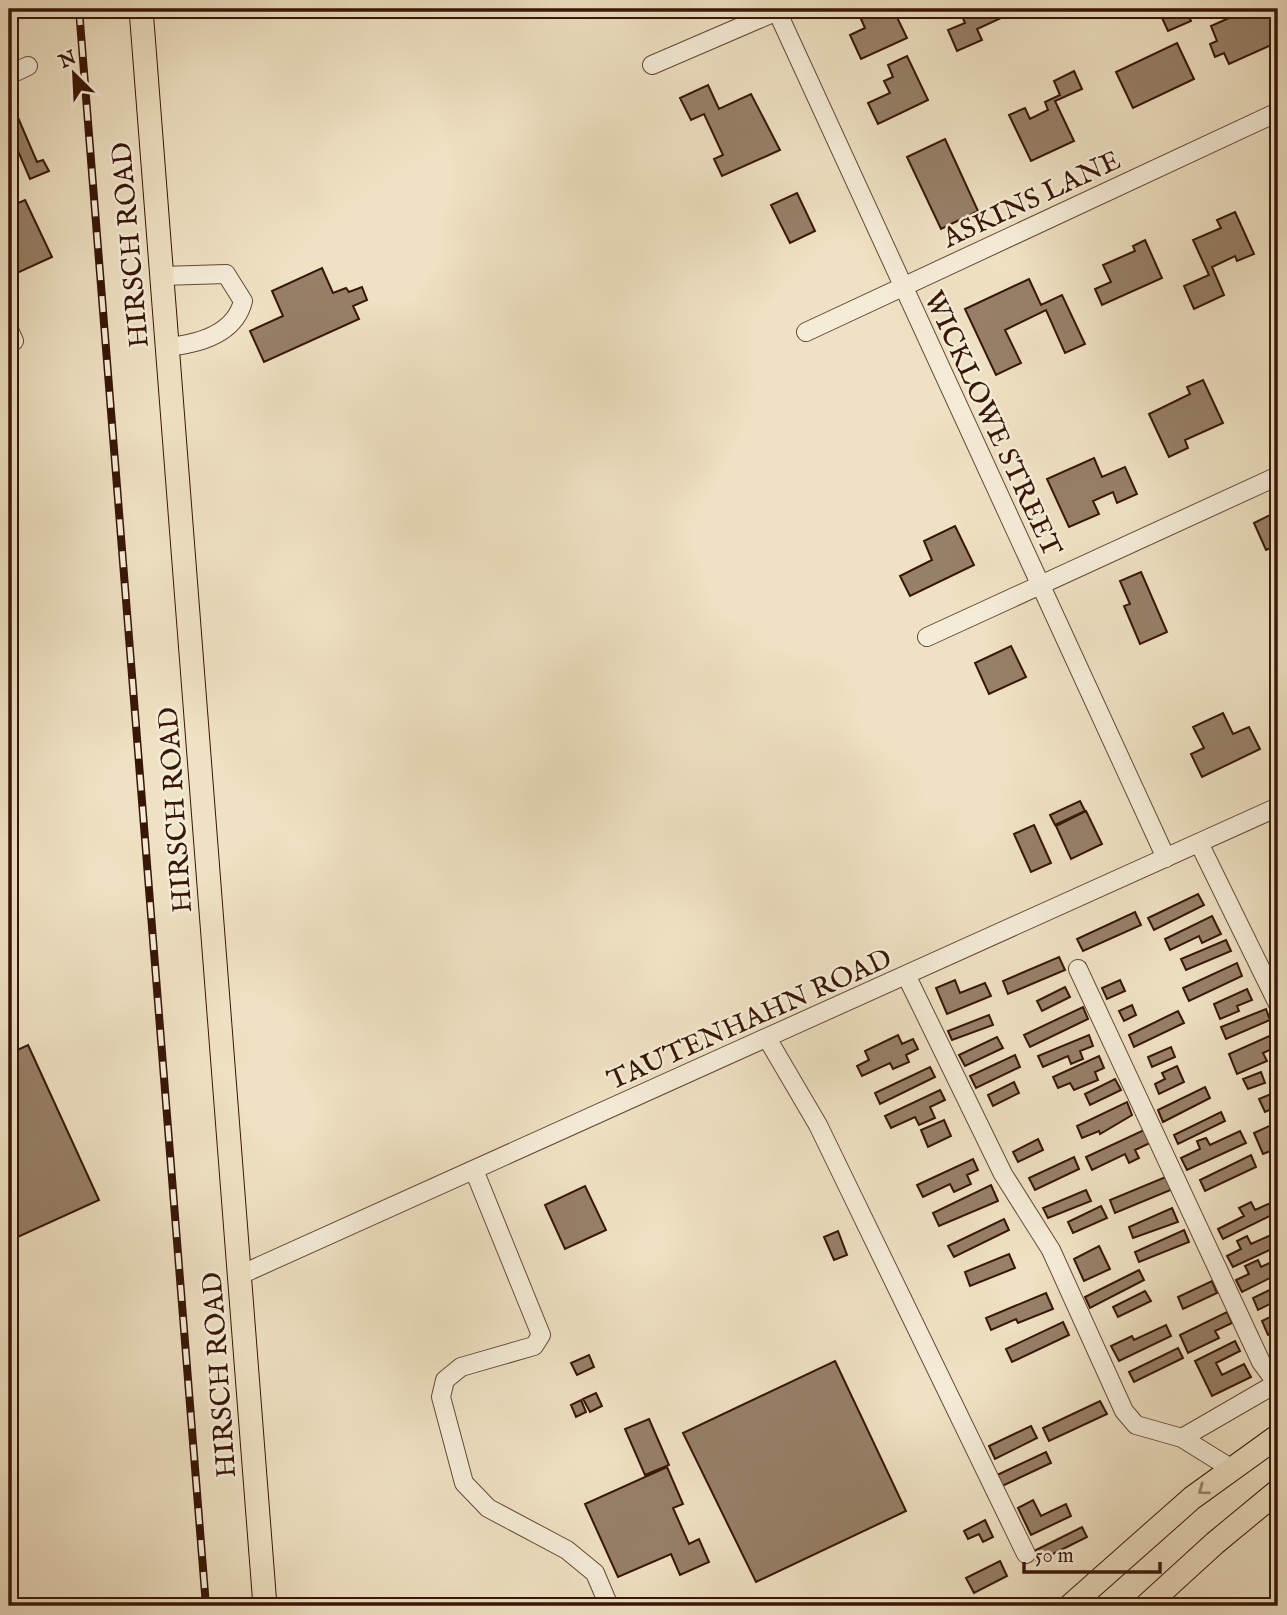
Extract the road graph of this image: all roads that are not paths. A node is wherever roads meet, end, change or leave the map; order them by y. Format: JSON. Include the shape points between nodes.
{"nodes":[{"id":1,"x":141,"y":9,"type":"edge"},
{"id":2,"x":779,"y":9,"type":"edge"},
{"id":3,"x":652,"y":65,"type":"dead end"},
{"id":4,"x":28,"y":66,"type":"dead end"},
{"id":5,"x":9,"y":75,"type":"edge"},
{"id":6,"x":1278,"y":112,"type":"edge"},
{"id":7,"x":162,"y":276,"type":"junction"},
{"id":8,"x":901,"y":286,"type":"junction"},
{"id":9,"x":9,"y":330,"type":"edge"},
{"id":10,"x":806,"y":332,"type":"dead end"},
{"id":11,"x":9,"y":343,"type":"edge"},
{"id":12,"x":167,"y":348,"type":"junction"},
{"id":13,"x":1278,"y":476,"type":"edge"},
{"id":14,"x":1041,"y":586,"type":"junction"},
{"id":15,"x":927,"y":637,"type":"dead end"},
{"id":16,"x":1278,"y":807,"type":"edge"},
{"id":17,"x":1199,"y":843,"type":"junction"},
{"id":18,"x":1166,"y":858,"type":"junction"},
{"id":19,"x":1078,"y":969,"type":"dead end"},
{"id":20,"x":906,"y":975,"type":"junction"},
{"id":21,"x":1278,"y":1004,"type":"edge"},
{"id":22,"x":767,"y":1038,"type":"junction"},
{"id":23,"x":474,"y":1170,"type":"junction"},
{"id":24,"x":240,"y":1275,"type":"junction"},
{"id":25,"x":1277,"y":1384,"type":"edge"},
{"id":26,"x":1278,"y":1436,"type":"edge"},
{"id":27,"x":1182,"y":1438,"type":"junction"},
{"id":28,"x":1232,"y":1469,"type":"junction"},
{"id":29,"x":1278,"y":1491,"type":"edge"},
{"id":30,"x":1026,"y":1554,"type":"dead end"},
{"id":31,"x":265,"y":1606,"type":"edge"},
{"id":32,"x":610,"y":1606,"type":"edge"},
{"id":33,"x":1070,"y":1606,"type":"edge"},
{"id":34,"x":1146,"y":1606,"type":"edge"}],
"edges":[{"from":1,"to":7,"type":"main road","name":"HIRSCH ROAD"},
{"from":2,"to":3,"type":"street"},
{"from":2,"to":8,"type":"street","name":"WICKLOWE STREET"},
{"from":4,"to":5,"type":"street"},
{"from":6,"to":8,"type":"street","name":"ASKINS LANE"},
{"from":7,"to":12,"type":"main road","name":"HIRSCH ROAD"},
{"from":7,"to":12,"type":"street","via":[[226,274],[243,302],[239,317],[214,335],[196,344]]},
{"from":8,"to":10,"type":"street","name":"ASKINS LANE"},
{"from":8,"to":14,"type":"street","name":"WICKLOWE STREET"},
{"from":9,"to":11,"type":"street","via":[[14,341]]},
{"from":12,"to":24,"type":"main road","name":"HIRSCH ROAD"},
{"from":13,"to":14,"type":"street"},
{"from":14,"to":15,"type":"street"},
{"from":14,"to":18,"type":"street","name":"WICKLOWE STREET"},
{"from":16,"to":17,"type":"street","name":"TAUTENHAHN ROAD"},
{"from":17,"to":18,"type":"street","name":"TAUTENHAHN ROAD"},
{"from":17,"to":21,"type":"street"},
{"from":18,"to":20,"type":"street","name":"TAUTENHAHN ROAD"},
{"from":19,"to":25,"type":"street","via":[[1261,1362]]},
{"from":20,"to":22,"type":"street","name":"TAUTENHAHN ROAD"},
{"from":20,"to":27,"type":"street","via":[[1003,1174],[1051,1250],[1124,1411],[1136,1425]]},
{"from":22,"to":23,"type":"street","name":"TAUTENHAHN ROAD"},
{"from":22,"to":30,"type":"street","via":[[818,1125]]},
{"from":23,"to":24,"type":"street","name":"TAUTENHAHN ROAD"},
{"from":23,"to":32,"type":"street","via":[[541,1335],[534,1346],[461,1367],[445,1380],[441,1397],[464,1483],[488,1508],[567,1550],[594,1573]]},
{"from":24,"to":31,"type":"main road","name":"HIRSCH ROAD"},
{"from":25,"to":27,"type":"street"},
{"from":26,"to":28,"type":"main road"},
{"from":27,"to":28,"type":"street"},
{"from":28,"to":33,"type":"main road","one_way":true,"via":[[1192,1498]]},
{"from":29,"to":34,"type":"main road"}]}
